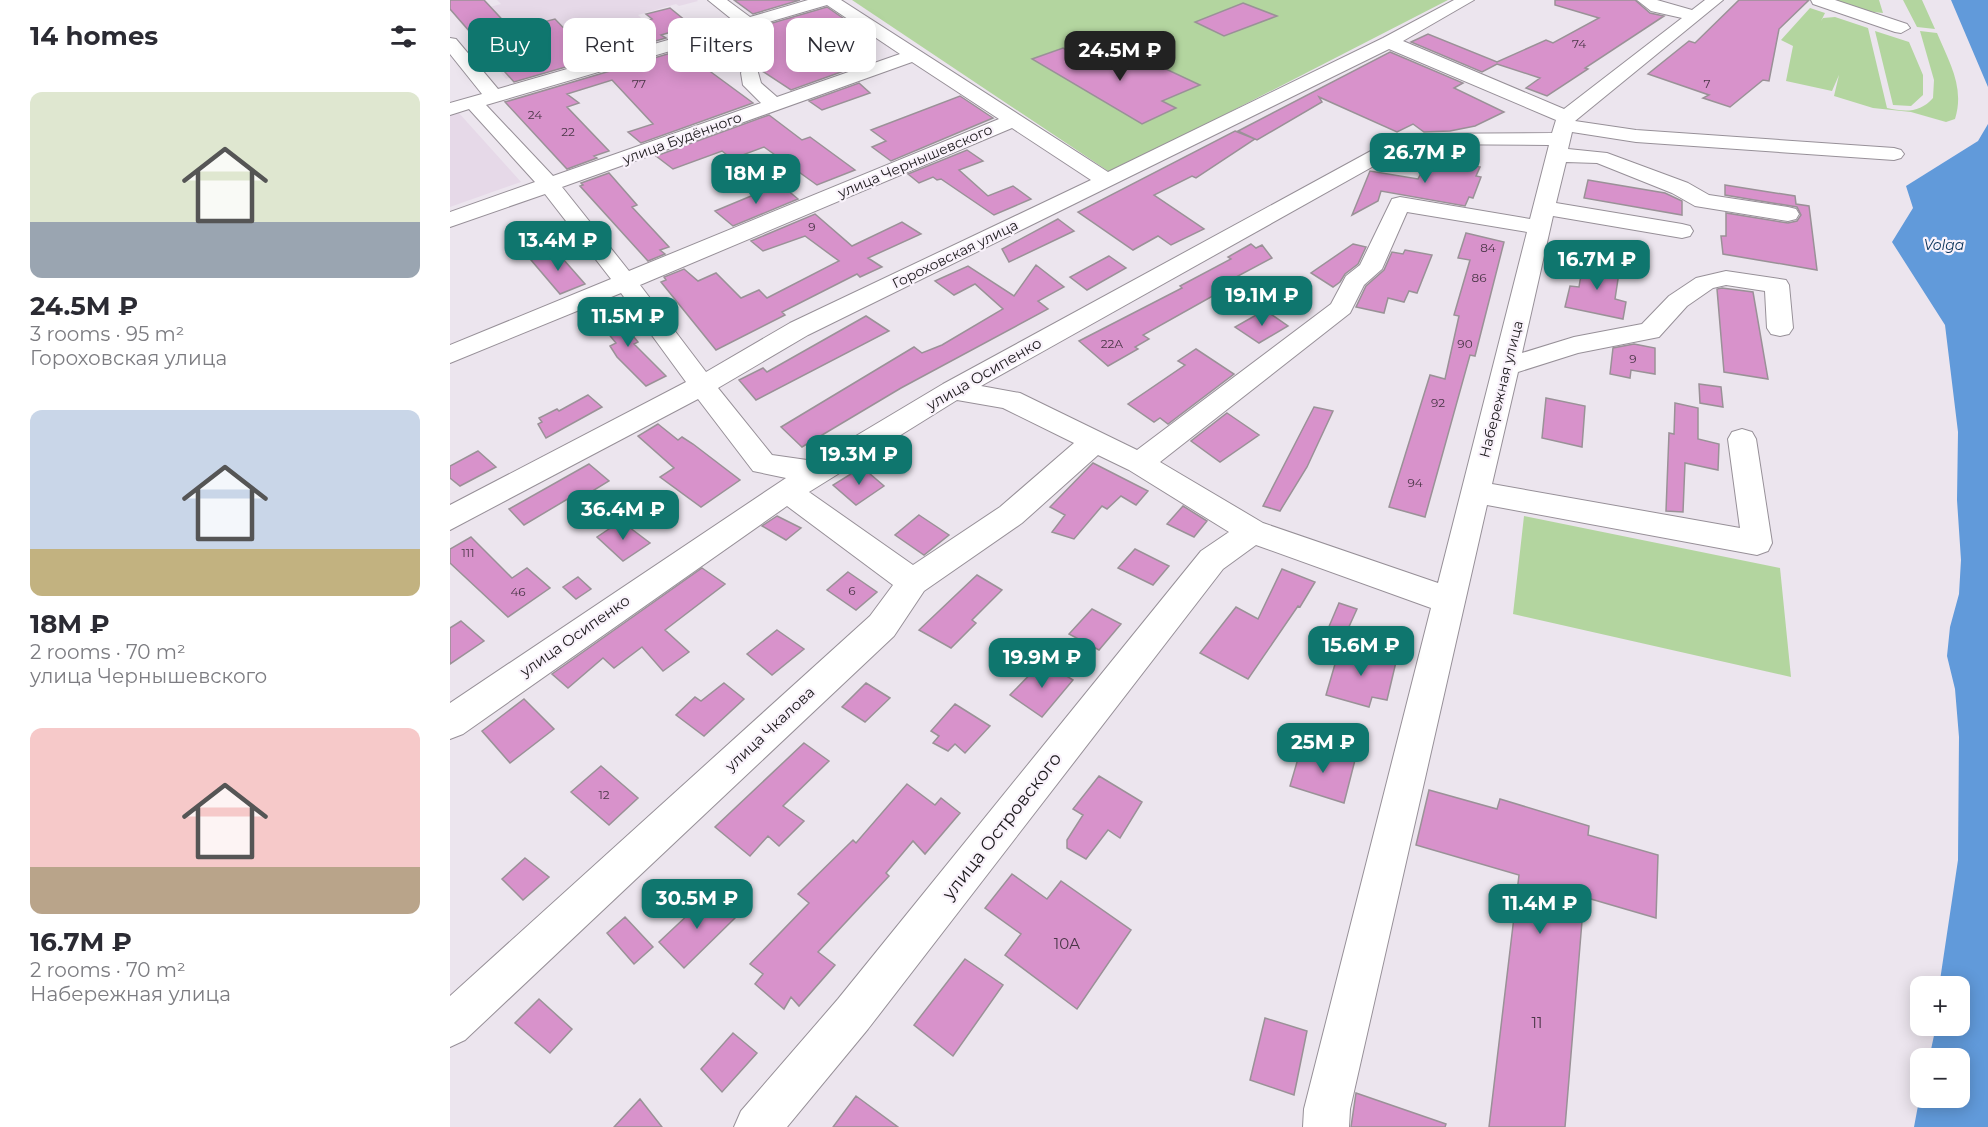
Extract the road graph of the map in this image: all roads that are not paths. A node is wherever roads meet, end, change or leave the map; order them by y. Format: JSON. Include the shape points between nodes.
{"nodes":[{"id":1,"x":716,"y":0,"type":"edge"},
{"id":2,"x":826,"y":0,"type":"edge"},
{"id":3,"x":830,"y":0,"type":"edge"},
{"id":4,"x":1466,"y":0,"type":"edge"},
{"id":5,"x":1645,"y":0,"type":"edge"},
{"id":6,"x":1715,"y":0,"type":"edge"},
{"id":7,"x":1819,"y":0,"type":"edge"},
{"id":8,"x":1695,"y":16,"type":"junction"},
{"id":9,"x":740,"y":18,"type":"edge"},
{"id":10,"x":764,"y":18,"type":"edge"},
{"id":11,"x":1901,"y":28,"type":"dead end"},
{"id":12,"x":1389,"y":42,"type":"junction"},
{"id":13,"x":450,"y":43,"type":"edge"},
{"id":14,"x":668,"y":46,"type":"edge"},
{"id":15,"x":913,"y":55,"type":"junction"},
{"id":16,"x":750,"y":73,"type":"dead end"},
{"id":17,"x":472,"y":103,"type":"edge"},
{"id":18,"x":774,"y":104,"type":"junction"},
{"id":19,"x":1014,"y":120,"type":"junction"},
{"id":20,"x":1562,"y":134,"type":"junction"},
{"id":21,"x":1894,"y":154,"type":"dead end"},
{"id":22,"x":1107,"y":181,"type":"junction"},
{"id":23,"x":549,"y":185,"type":"junction"},
{"id":24,"x":1788,"y":214,"type":"dead end"},
{"id":25,"x":1544,"y":218,"type":"junction"},
{"id":26,"x":450,"y":220,"type":"edge"},
{"id":27,"x":1682,"y":231,"type":"dead end"},
{"id":28,"x":624,"y":281,"type":"junction"},
{"id":29,"x":1780,"y":327,"type":"dead end"},
{"id":30,"x":450,"y":355,"type":"edge"},
{"id":31,"x":1506,"y":367,"type":"junction"},
{"id":32,"x":699,"y":385,"type":"junction"},
{"id":33,"x":953,"y":390,"type":"junction"},
{"id":34,"x":1742,"y":439,"type":"dead end"},
{"id":35,"x":1094,"y":442,"type":"junction"},
{"id":36,"x":1138,"y":463,"type":"junction"},
{"id":37,"x":819,"y":472,"type":"junction"},
{"id":38,"x":787,"y":491,"type":"junction"},
{"id":39,"x":1475,"y":492,"type":"junction"},
{"id":40,"x":450,"y":519,"type":"edge"},
{"id":41,"x":1252,"y":531,"type":"junction"},
{"id":42,"x":913,"y":582,"type":"junction"},
{"id":43,"x":1448,"y":600,"type":"junction"},
{"id":44,"x":450,"y":723,"type":"edge"},
{"id":45,"x":450,"y":1025,"type":"edge"},
{"id":46,"x":757,"y":1127,"type":"edge"},
{"id":47,"x":1326,"y":1127,"type":"edge"}],
"edges":[{"from":1,"to":9,"type":"street"},
{"from":2,"to":10,"type":"street"},
{"from":3,"to":15,"type":"street"},
{"from":4,"to":12,"type":"street","name":"Гороховская улица"},
{"from":5,"to":8,"type":"street","via":[[1657,8]]},
{"from":6,"to":8,"type":"street"},
{"from":7,"to":11,"type":"street"},
{"from":8,"to":20,"type":"street"},
{"from":12,"to":20,"type":"street"},
{"from":12,"to":22,"type":"street","name":"Гороховская улица"},
{"from":13,"to":17,"type":"street"},
{"from":14,"to":17,"type":"street"},
{"from":15,"to":18,"type":"street","name":"улица Будённого"},
{"from":15,"to":19,"type":"street"},
{"from":16,"to":18,"type":"street","via":[[752,85]]},
{"from":17,"to":23,"type":"street"},
{"from":18,"to":23,"type":"street","name":"улица Будённого"},
{"from":19,"to":22,"type":"street"},
{"from":19,"to":28,"type":"street","name":"улица Чернышевского"},
{"from":20,"to":21,"type":"street"},
{"from":20,"to":24,"type":"street","via":[[1600,157],[1703,201]]},
{"from":20,"to":25,"type":"street","name":"Набережная улица"},
{"from":20,"to":33,"type":"street","name":"улица Осипенко","via":[[1409,138]]},
{"from":22,"to":32,"type":"street","name":"Гороховская улица","via":[[799,329]]},
{"from":23,"to":26,"type":"street","name":"улица Будённого"},
{"from":23,"to":28,"type":"street"},
{"from":25,"to":27,"type":"street"},
{"from":25,"to":31,"type":"street","name":"Набережная улица"},
{"from":25,"to":36,"type":"street","via":[[1400,204],[1370,269],[1353,281],[1341,308]]},
{"from":28,"to":30,"type":"street","name":"улица Чернышевского"},
{"from":28,"to":32,"type":"street"},
{"from":29,"to":31,"type":"street","via":[[1777,285],[1726,278],[1705,283],[1678,301],[1650,331],[1574,345]]},
{"from":31,"to":39,"type":"street","name":"Набережная улица"},
{"from":32,"to":37,"type":"street","via":[[763,464]]},
{"from":32,"to":40,"type":"street","name":"Гороховская улица"},
{"from":33,"to":35,"type":"street","via":[[1010,400]]},
{"from":33,"to":37,"type":"street","name":"улица Осипенко"},
{"from":34,"to":39,"type":"street","via":[[1757,543]]},
{"from":35,"to":36,"type":"street"},
{"from":35,"to":42,"type":"street","name":"улица Чкалова","via":[[1011,515]]},
{"from":36,"to":41,"type":"street"},
{"from":37,"to":38,"type":"street","name":"улица Осипенко"},
{"from":38,"to":42,"type":"street"},
{"from":38,"to":44,"type":"street","name":"улица Осипенко"},
{"from":39,"to":43,"type":"street","name":"Набережная улица"},
{"from":41,"to":43,"type":"street"},
{"from":41,"to":46,"type":"street","name":"улица Островского","via":[[1212,560],[853,1014]]},
{"from":42,"to":45,"type":"street","name":"улица Чкалова","via":[[882,626]]},
{"from":43,"to":47,"type":"street","name":"Набережная улица","via":[[1327,1109]]}]}
